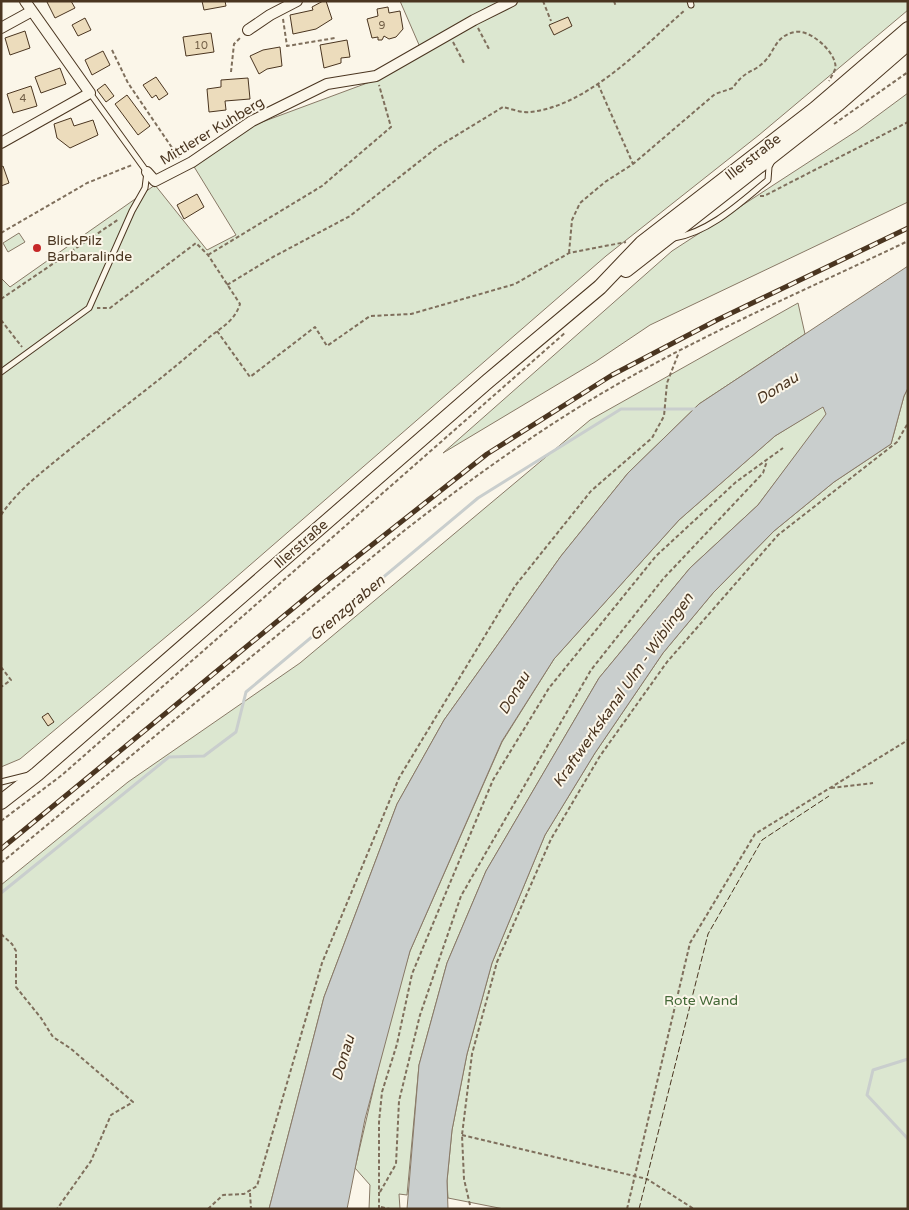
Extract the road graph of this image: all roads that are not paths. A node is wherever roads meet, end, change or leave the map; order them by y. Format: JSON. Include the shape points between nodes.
{"nodes":[{"id":1,"x":25,"y":1,"type":"edge"},
{"id":2,"x":297,"y":1,"type":"edge"},
{"id":3,"x":512,"y":1,"type":"edge"},
{"id":4,"x":32,"y":11,"type":"junction"},
{"id":5,"x":1,"y":28,"type":"edge"},
{"id":6,"x":908,"y":29,"type":"edge"},
{"id":7,"x":248,"y":30,"type":"road end"},
{"id":8,"x":908,"y":44,"type":"edge"},
{"id":9,"x":90,"y":93,"type":"junction"},
{"id":10,"x":1,"y":143,"type":"edge"},
{"id":11,"x":776,"y":153,"type":"junction"},
{"id":12,"x":146,"y":172,"type":"junction"},
{"id":13,"x":668,"y":239,"type":"junction"},
{"id":14,"x":600,"y":287,"type":"junction"},
{"id":15,"x":1,"y":372,"type":"edge"},
{"id":16,"x":37,"y":774,"type":"junction"},
{"id":17,"x":1,"y":782,"type":"edge"},
{"id":18,"x":1,"y":802,"type":"edge"}],
"edges":[{"from":1,"to":4,"type":"street"},
{"from":2,"to":7,"type":"street"},
{"from":3,"to":12,"type":"street","name":"Mittlerer Kuhberg","via":[[376,76],[327,84],[252,121],[155,181]]},
{"from":4,"to":5,"type":"street"},
{"from":4,"to":9,"type":"street"},
{"from":6,"to":14,"type":"main road","name":"Illerstraße","via":[[815,109],[642,243]]},
{"from":8,"to":11,"type":"main road","name":"Illerstraße"},
{"from":9,"to":10,"type":"street"},
{"from":9,"to":12,"type":"lane"},
{"from":11,"to":13,"type":"main road","name":"Illerstraße"},
{"from":11,"to":13,"type":"lane","via":[[769,167],[768,180],[751,194],[692,234]]},
{"from":12,"to":15,"type":"lane","via":[[145,188],[89,308]]},
{"from":13,"to":14,"type":"main road","name":"Illerstraße"},
{"from":14,"to":16,"type":"main road","name":"Illerstraße"},
{"from":16,"to":17,"type":"lane"},
{"from":16,"to":18,"type":"main road","name":"Illerstraße"}]}
